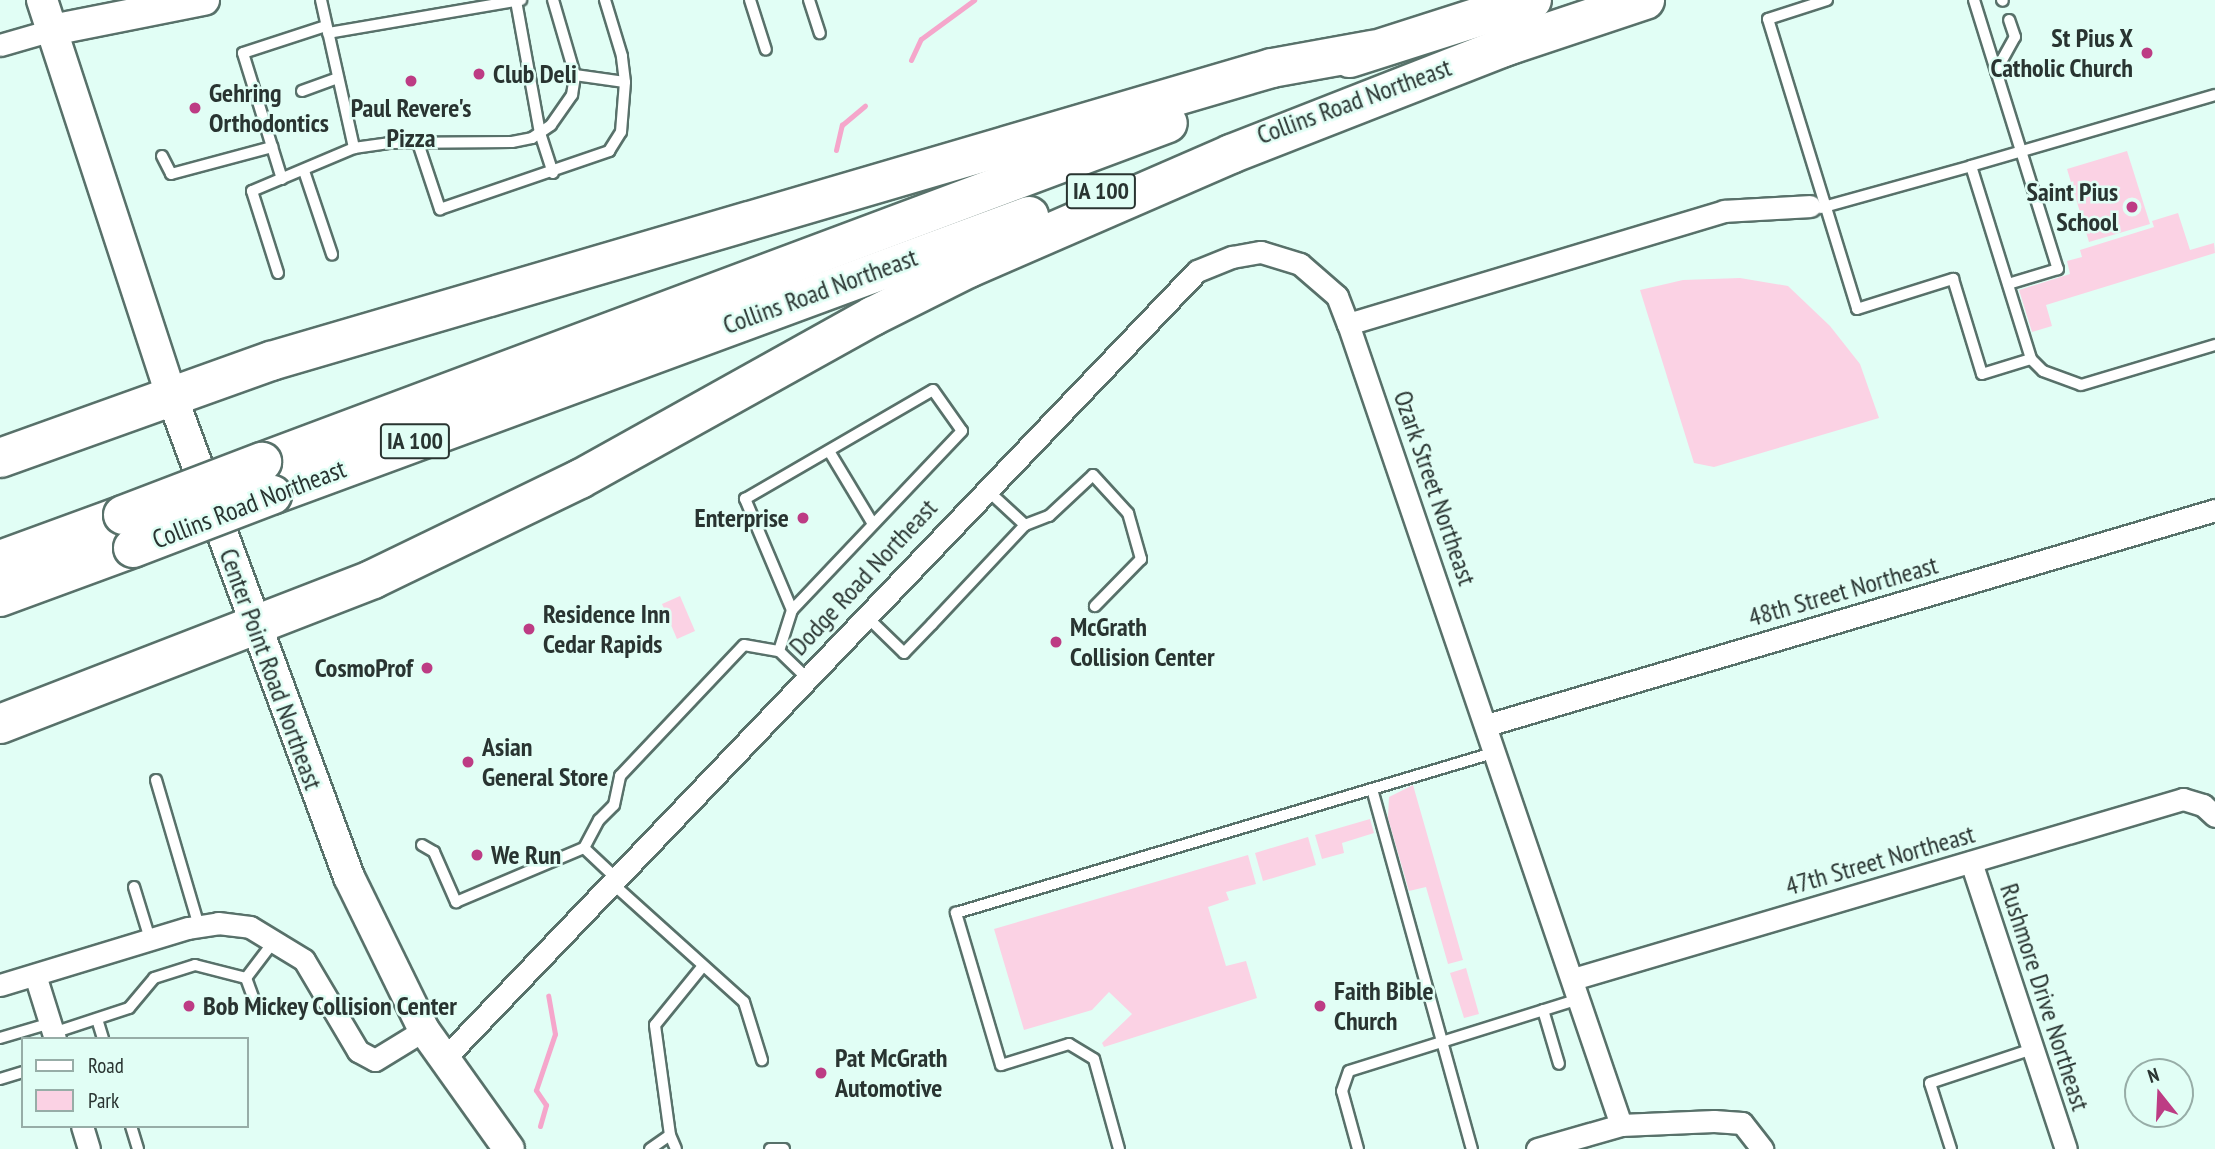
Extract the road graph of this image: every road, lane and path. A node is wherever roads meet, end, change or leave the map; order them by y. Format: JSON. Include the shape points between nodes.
{"nodes":[{"id":1,"x":42,"y":0,"type":"edge"},
{"id":2,"x":204,"y":0,"type":"edge"},
{"id":3,"x":321,"y":0,"type":"edge"},
{"id":4,"x":518,"y":0,"type":"edge"},
{"id":5,"x":552,"y":0,"type":"edge"},
{"id":6,"x":605,"y":0,"type":"edge"},
{"id":7,"x":750,"y":0,"type":"edge"},
{"id":8,"x":809,"y":0,"type":"edge"},
{"id":9,"x":1532,"y":0,"type":"edge"},
{"id":10,"x":1645,"y":0,"type":"edge"},
{"id":11,"x":1828,"y":0,"type":"edge"},
{"id":12,"x":1974,"y":0,"type":"edge"},
{"id":13,"x":2009,"y":20,"type":"dead end"},
{"id":14,"x":327,"y":29,"type":"junction"},
{"id":15,"x":52,"y":30,"type":"junction"},
{"id":16,"x":820,"y":33,"type":"dead end"},
{"id":17,"x":1520,"y":41,"type":"junction"},
{"id":18,"x":0,"y":45,"type":"edge"},
{"id":19,"x":765,"y":50,"type":"dead end"},
{"id":20,"x":1372,"y":50,"type":"junction"},
{"id":21,"x":1996,"y":71,"type":"junction"},
{"id":22,"x":575,"y":75,"type":"junction"},
{"id":23,"x":337,"y":78,"type":"junction"},
{"id":24,"x":625,"y":82,"type":"junction"},
{"id":25,"x":302,"y":91,"type":"dead end"},
{"id":26,"x":2215,"y":95,"type":"edge"},
{"id":27,"x":540,"y":133,"type":"junction"},
{"id":28,"x":418,"y":143,"type":"junction"},
{"id":29,"x":272,"y":147,"type":"junction"},
{"id":30,"x":354,"y":148,"type":"junction"},
{"id":31,"x":2022,"y":151,"type":"junction"},
{"id":32,"x":162,"y":156,"type":"dead end"},
{"id":33,"x":1971,"y":166,"type":"junction"},
{"id":34,"x":304,"y":171,"type":"junction"},
{"id":35,"x":553,"y":173,"type":"junction"},
{"id":36,"x":282,"y":179,"type":"junction"},
{"id":37,"x":1818,"y":208,"type":"junction"},
{"id":38,"x":332,"y":254,"type":"dead end"},
{"id":39,"x":278,"y":273,"type":"dead end"},
{"id":40,"x":2008,"y":284,"type":"junction"},
{"id":41,"x":1348,"y":324,"type":"junction"},
{"id":42,"x":2215,"y":345,"type":"edge"},
{"id":43,"x":2031,"y":359,"type":"junction"},
{"id":44,"x":172,"y":397,"type":"junction"},
{"id":45,"x":829,"y":451,"type":"junction"},
{"id":46,"x":0,"y":458,"type":"edge"},
{"id":47,"x":267,"y":478,"type":"junction"},
{"id":48,"x":985,"y":488,"type":"junction"},
{"id":49,"x":2215,"y":510,"type":"edge"},
{"id":50,"x":873,"y":524,"type":"junction"},
{"id":51,"x":1025,"y":525,"type":"junction"},
{"id":52,"x":128,"y":531,"type":"junction"},
{"id":53,"x":0,"y":560,"type":"edge"},
{"id":54,"x":0,"y":597,"type":"edge"},
{"id":55,"x":1096,"y":606,"type":"dead end"},
{"id":56,"x":792,"y":610,"type":"junction"},
{"id":57,"x":866,"y":616,"type":"junction"},
{"id":58,"x":255,"y":629,"type":"junction"},
{"id":59,"x":779,"y":651,"type":"junction"},
{"id":60,"x":807,"y":678,"type":"junction"},
{"id":61,"x":0,"y":724,"type":"edge"},
{"id":62,"x":1487,"y":725,"type":"junction"},
{"id":63,"x":1496,"y":752,"type":"junction"},
{"id":64,"x":156,"y":780,"type":"dead end"},
{"id":65,"x":1372,"y":789,"type":"junction"},
{"id":66,"x":2209,"y":811,"type":"edge"},
{"id":67,"x":422,"y":845,"type":"dead end"},
{"id":68,"x":584,"y":848,"type":"junction"},
{"id":69,"x":1970,"y":862,"type":"junction"},
{"id":70,"x":615,"y":882,"type":"junction"},
{"id":71,"x":134,"y":887,"type":"dead end"},
{"id":72,"x":199,"y":926,"type":"junction"},
{"id":73,"x":150,"y":939,"type":"junction"},
{"id":74,"x":275,"y":940,"type":"junction"},
{"id":75,"x":703,"y":966,"type":"junction"},
{"id":76,"x":35,"y":975,"type":"junction"},
{"id":77,"x":246,"y":978,"type":"junction"},
{"id":78,"x":0,"y":985,"type":"edge"},
{"id":79,"x":1576,"y":989,"type":"junction"},
{"id":80,"x":254,"y":1000,"type":"dead end"},
{"id":81,"x":1543,"y":1010,"type":"junction"},
{"id":82,"x":97,"y":1019,"type":"junction"},
{"id":83,"x":424,"y":1030,"type":"junction"},
{"id":84,"x":53,"y":1032,"type":"edge"},
{"id":85,"x":102,"y":1037,"type":"edge"},
{"id":86,"x":0,"y":1038,"type":"edge"},
{"id":87,"x":1441,"y":1040,"type":"junction"},
{"id":88,"x":2032,"y":1049,"type":"junction"},
{"id":89,"x":443,"y":1060,"type":"junction"},
{"id":90,"x":762,"y":1060,"type":"dead end"},
{"id":91,"x":1559,"y":1064,"type":"dead end"},
{"id":92,"x":21,"y":1073,"type":"edge"},
{"id":93,"x":0,"y":1079,"type":"edge"},
{"id":94,"x":1621,"y":1125,"type":"junction"},
{"id":95,"x":83,"y":1128,"type":"edge"},
{"id":96,"x":132,"y":1128,"type":"edge"},
{"id":97,"x":670,"y":1135,"type":"junction"},
{"id":98,"x":89,"y":1149,"type":"edge"},
{"id":99,"x":138,"y":1149,"type":"edge"},
{"id":100,"x":509,"y":1149,"type":"edge"},
{"id":101,"x":650,"y":1149,"type":"edge"},
{"id":102,"x":676,"y":1149,"type":"edge"},
{"id":103,"x":771,"y":1149,"type":"edge"},
{"id":104,"x":784,"y":1149,"type":"edge"},
{"id":105,"x":1119,"y":1149,"type":"edge"},
{"id":106,"x":1358,"y":1149,"type":"edge"},
{"id":107,"x":1472,"y":1149,"type":"edge"},
{"id":108,"x":1537,"y":1149,"type":"edge"},
{"id":109,"x":1762,"y":1149,"type":"edge"},
{"id":110,"x":1951,"y":1149,"type":"edge"},
{"id":111,"x":2066,"y":1149,"type":"edge"}],
"edges":[{"from":1,"to":15,"type":"main road","name":"Center Point Road Northeast"},
{"from":2,"to":15,"type":"main road"},
{"from":3,"to":14,"type":"lane"},
{"from":4,"to":14,"type":"lane"},
{"from":4,"to":27,"type":"lane"},
{"from":5,"to":22,"type":"lane"},
{"from":6,"to":24,"type":"lane"},
{"from":7,"to":19,"type":"lane"},
{"from":8,"to":16,"type":"lane"},
{"from":9,"to":20,"type":"highway","name":"Collins Road Northeast","number":"IA 100"},
{"from":10,"to":17,"type":"highway","name":"Collins Road Northeast","number":"IA 100"},
{"from":11,"to":37,"type":"lane","via":[[1768,19]]},
{"from":12,"to":21,"type":"lane"},
{"from":13,"to":21,"type":"lane","via":[[2015,37]]},
{"from":14,"to":23,"type":"lane"},
{"from":14,"to":29,"type":"lane","via":[[243,53]]},
{"from":15,"to":18,"type":"street"},
{"from":15,"to":44,"type":"main road","name":"Center Point Road Northeast"},
{"from":17,"to":47,"type":"highway","name":"Collins Road Northeast","number":"IA 100","via":[[805,296]]},
{"from":17,"to":58,"type":"highway","via":[[1040,235],[873,316],[580,479],[373,579]]},
{"from":20,"to":44,"type":"highway","via":[[1272,68],[271,361]]},
{"from":20,"to":47,"type":"highway","name":"Collins Road Northeast","number":"IA 100"},
{"from":21,"to":31,"type":"lane"},
{"from":22,"to":24,"type":"lane"},
{"from":22,"to":27,"type":"lane","via":[[565,111]]},
{"from":23,"to":25,"type":"lane"},
{"from":23,"to":30,"type":"lane"},
{"from":24,"to":35,"type":"lane","via":[[621,132],[609,151]]},
{"from":26,"to":31,"type":"lane"},
{"from":27,"to":28,"type":"lane","via":[[512,142]]},
{"from":27,"to":35,"type":"lane"},
{"from":28,"to":30,"type":"lane"},
{"from":28,"to":35,"type":"lane","via":[[440,209]]},
{"from":29,"to":32,"type":"lane","via":[[171,174]]},
{"from":29,"to":36,"type":"lane"},
{"from":30,"to":34,"type":"lane"},
{"from":31,"to":33,"type":"lane"},
{"from":31,"to":40,"type":"lane","via":[[2058,269]]},
{"from":33,"to":37,"type":"lane"},
{"from":33,"to":40,"type":"lane"},
{"from":34,"to":36,"type":"lane"},
{"from":34,"to":38,"type":"lane"},
{"from":36,"to":39,"type":"lane","via":[[252,191]]},
{"from":37,"to":41,"type":"street","via":[[1724,211]]},
{"from":37,"to":43,"type":"lane","via":[[1857,309],[1953,279],[1982,373]]},
{"from":40,"to":43,"type":"lane"},
{"from":41,"to":48,"type":"street","name":"Dodge Road Northeast","via":[[1337,296],[1300,264],[1261,252],[1197,271]]},
{"from":41,"to":62,"type":"street","name":"Ozark Street Northeast"},
{"from":42,"to":43,"type":"lane","via":[[2081,385],[2053,378]]},
{"from":44,"to":46,"type":"highway"},
{"from":44,"to":58,"type":"main road","name":"Center Point Road Northeast"},
{"from":45,"to":50,"type":"lane"},
{"from":45,"to":50,"type":"lane","via":[[933,390],[962,431]]},
{"from":45,"to":56,"type":"lane","via":[[745,499]]},
{"from":47,"to":52,"type":"highway","name":"Collins Road Northeast","number":"IA 100","bridge":true},
{"from":48,"to":51,"type":"lane"},
{"from":48,"to":57,"type":"street","name":"Dodge Road Northeast"},
{"from":49,"to":62,"type":"street","name":"48th Street Northeast"},
{"from":50,"to":56,"type":"lane"},
{"from":51,"to":55,"type":"lane","via":[[1049,516],[1093,475],[1128,513],[1141,559]]},
{"from":51,"to":57,"type":"lane","via":[[904,653]]},
{"from":52,"to":53,"type":"highway","name":"Collins Road Northeast","number":"IA 100"},
{"from":52,"to":54,"type":"highway","name":"Collins Road Northeast","number":"IA 100"},
{"from":56,"to":59,"type":"lane"},
{"from":57,"to":60,"type":"street","name":"Dodge Road Northeast"},
{"from":58,"to":61,"type":"highway"},
{"from":58,"to":83,"type":"main road","name":"Center Point Road Northeast","via":[[349,877]]},
{"from":59,"to":60,"type":"lane"},
{"from":59,"to":68,"type":"lane","via":[[744,645],[620,776],[614,805]]},
{"from":60,"to":70,"type":"street","name":"Dodge Road Northeast"},
{"from":62,"to":63,"type":"street","name":"Ozark Street Northeast"},
{"from":63,"to":65,"type":"lane"},
{"from":63,"to":79,"type":"street","name":"Ozark Street Northeast"},
{"from":64,"to":72,"type":"lane"},
{"from":65,"to":87,"type":"lane"},
{"from":65,"to":105,"type":"lane","via":[[956,913],[1000,1065],[1069,1044],[1094,1059]]},
{"from":66,"to":69,"type":"street","name":"47th Street Northeast","via":[[2183,799]]},
{"from":67,"to":68,"type":"lane","via":[[434,852],[456,902]]},
{"from":68,"to":70,"type":"lane"},
{"from":69,"to":79,"type":"street","name":"47th Street Northeast"},
{"from":69,"to":88,"type":"street","name":"Rushmore Drive Northeast"},
{"from":70,"to":75,"type":"lane"},
{"from":70,"to":89,"type":"street","name":"Dodge Road Northeast"},
{"from":71,"to":73,"type":"lane"},
{"from":72,"to":73,"type":"street"},
{"from":72,"to":74,"type":"street","via":[[250,928]]},
{"from":73,"to":76,"type":"street"},
{"from":74,"to":77,"type":"lane"},
{"from":74,"to":83,"type":"street","via":[[303,960],[358,1051],[375,1060]]},
{"from":75,"to":90,"type":"lane","via":[[744,1002]]},
{"from":75,"to":97,"type":"lane","via":[[655,1025]]},
{"from":76,"to":78,"type":"street"},
{"from":76,"to":84,"type":"street"},
{"from":77,"to":80,"type":"lane"},
{"from":77,"to":82,"type":"lane","via":[[195,965],[154,978],[129,1009]]},
{"from":79,"to":81,"type":"lane"},
{"from":79,"to":94,"type":"street","name":"Ozark Street Northeast"},
{"from":81,"to":87,"type":"lane"},
{"from":81,"to":91,"type":"lane"},
{"from":82,"to":84,"type":"lane"},
{"from":82,"to":85,"type":"lane"},
{"from":83,"to":89,"type":"main road","name":"Center Point Road Northeast"},
{"from":84,"to":86,"type":"lane"},
{"from":87,"to":106,"type":"lane","via":[[1349,1071],[1342,1091]]},
{"from":87,"to":107,"type":"lane"},
{"from":88,"to":110,"type":"lane","via":[[1930,1083]]},
{"from":88,"to":111,"type":"street","name":"Rushmore Drive Northeast"},
{"from":89,"to":100,"type":"main road","name":"Center Point Road Northeast"},
{"from":92,"to":93,"type":"lane"},
{"from":94,"to":108,"type":"street"},
{"from":94,"to":109,"type":"street","via":[[1742,1123]]},
{"from":95,"to":98,"type":"street"},
{"from":96,"to":99,"type":"lane"},
{"from":97,"to":101,"type":"lane"},
{"from":97,"to":102,"type":"lane"},
{"from":103,"to":104,"type":"lane"}]}
